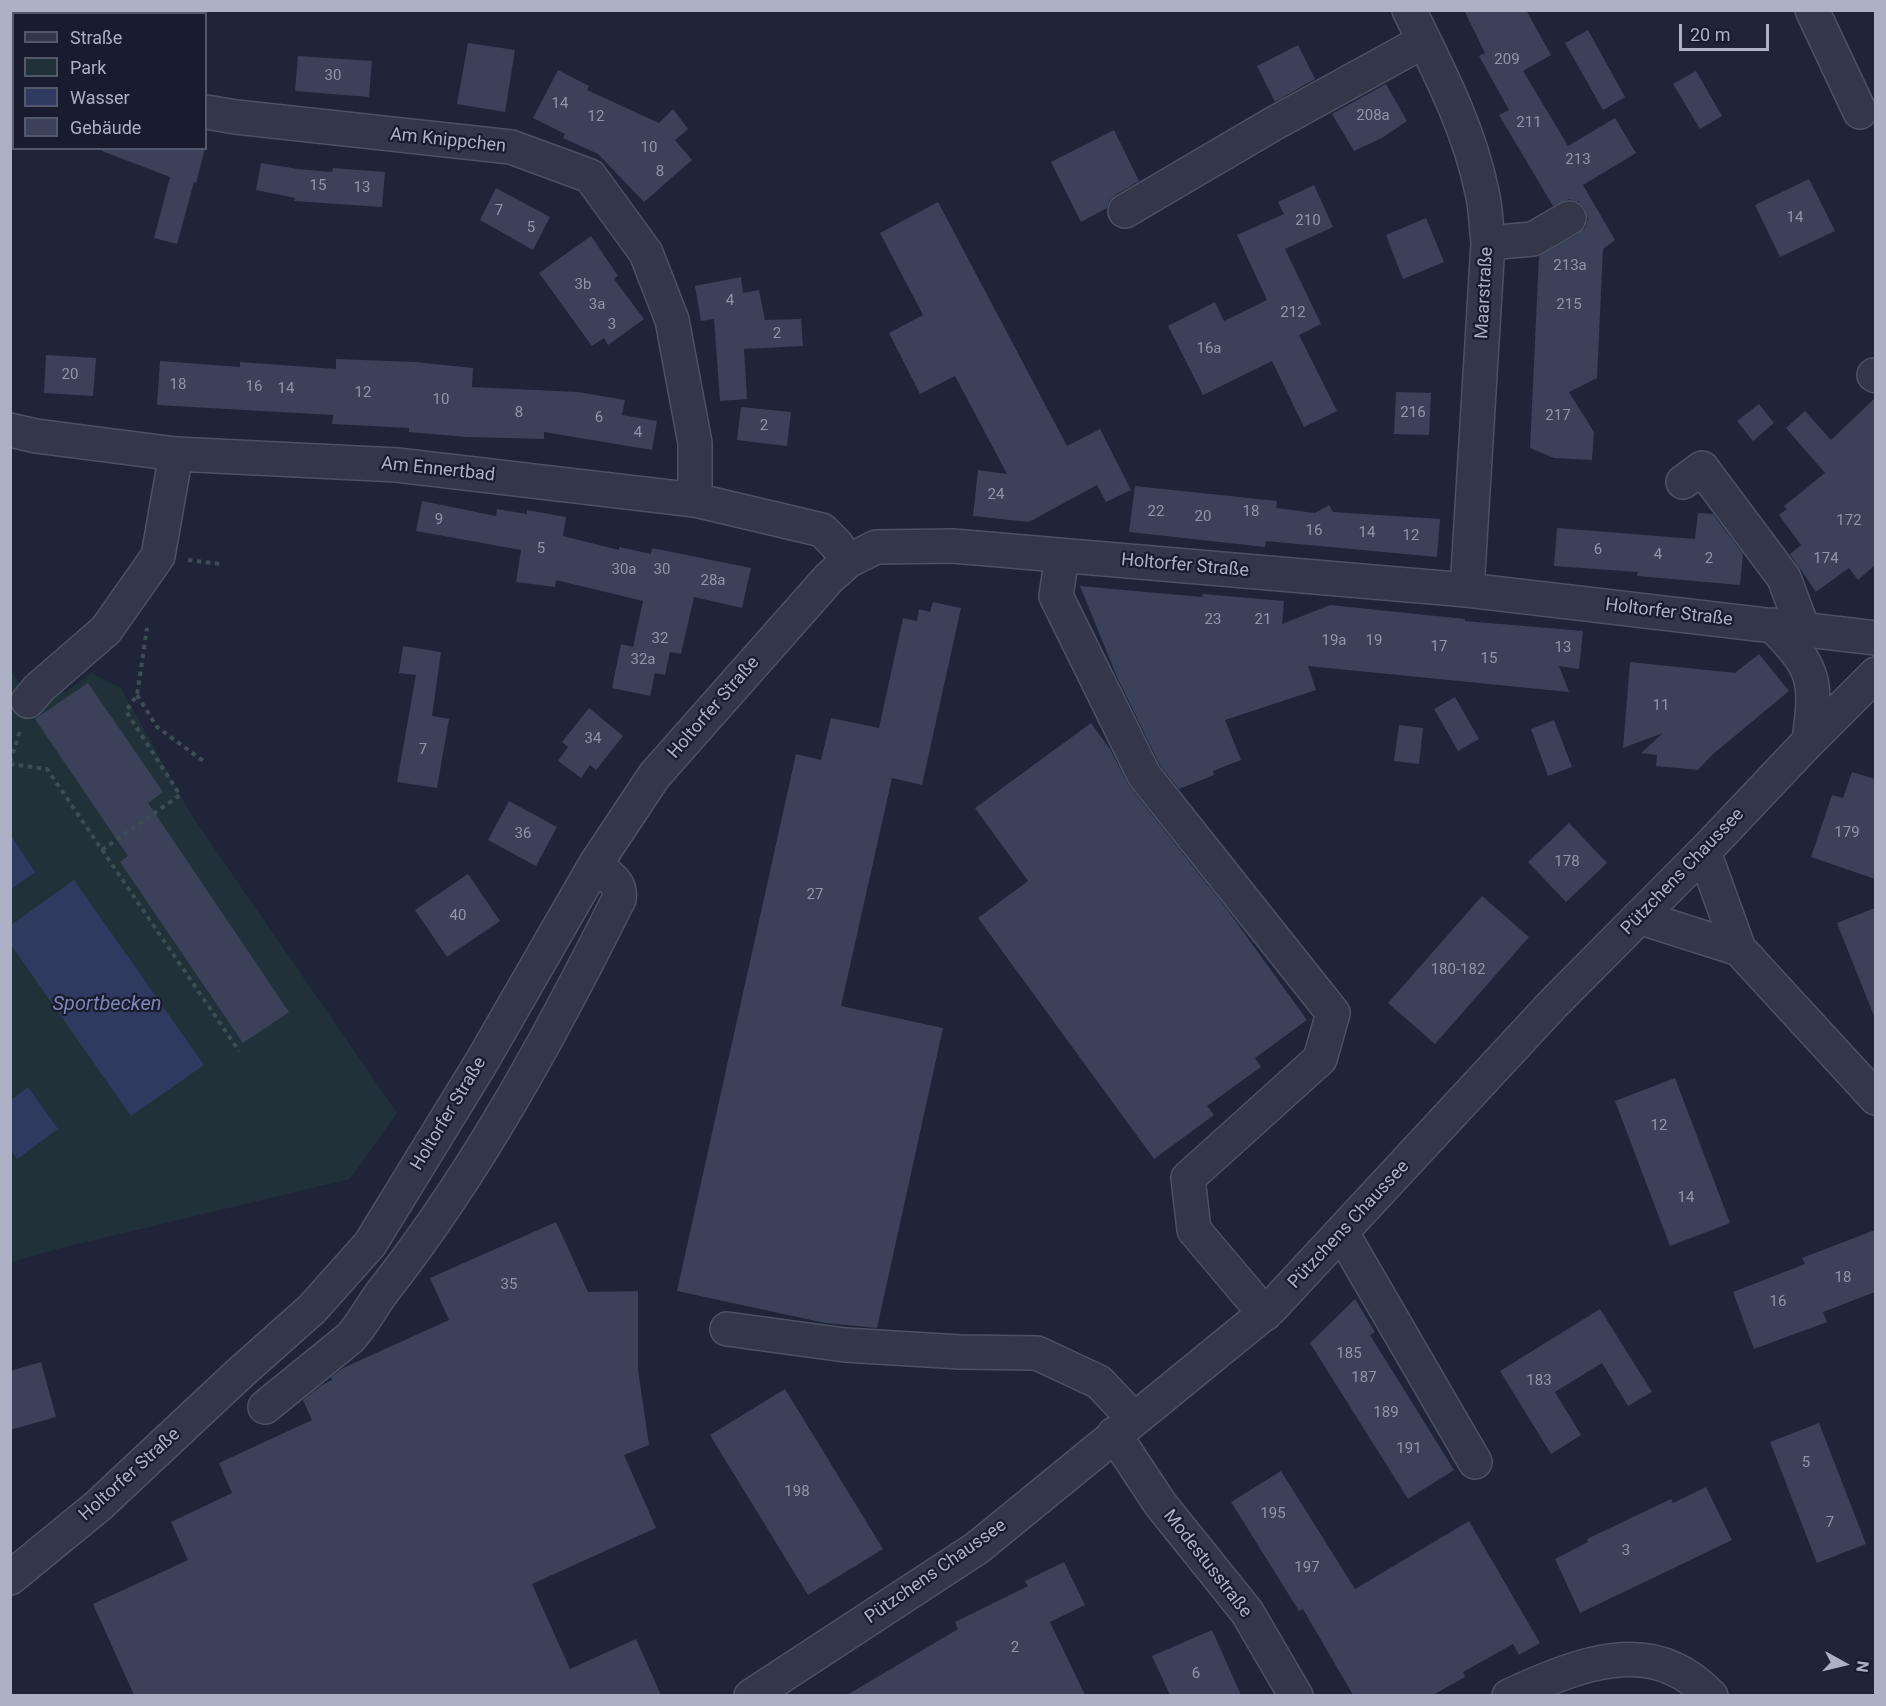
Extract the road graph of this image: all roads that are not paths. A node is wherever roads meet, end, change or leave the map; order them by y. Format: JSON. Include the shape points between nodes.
{"nodes":[{"id":1,"x":1409,"y":10,"type":"edge"},
{"id":2,"x":1812,"y":10,"type":"edge"},
{"id":3,"x":1424,"y":41,"type":"junction"},
{"id":4,"x":207,"y":112,"type":"edge"},
{"id":5,"x":1860,"y":112,"type":"dead end"},
{"id":6,"x":1125,"y":211,"type":"dead end"},
{"id":7,"x":1569,"y":218,"type":"dead end"},
{"id":8,"x":1488,"y":243,"type":"junction"},
{"id":9,"x":10,"y":430,"type":"edge"},
{"id":10,"x":176,"y":454,"type":"junction"},
{"id":11,"x":1683,"y":482,"type":"dead end"},
{"id":12,"x":695,"y":500,"type":"junction"},
{"id":13,"x":1062,"y":556,"type":"junction"},
{"id":14,"x":848,"y":561,"type":"junction"},
{"id":15,"x":1467,"y":590,"type":"junction"},
{"id":16,"x":1787,"y":627,"type":"junction"},
{"id":17,"x":1875,"y":638,"type":"edge"},
{"id":18,"x":1875,"y":674,"type":"edge"},
{"id":19,"x":28,"y":701,"type":"dead end"},
{"id":20,"x":1809,"y":741,"type":"junction"},
{"id":21,"x":1704,"y":852,"type":"junction"},
{"id":22,"x":595,"y":865,"type":"junction"},
{"id":23,"x":1639,"y":917,"type":"junction"},
{"id":24,"x":1739,"y":948,"type":"junction"},
{"id":25,"x":1875,"y":1098,"type":"edge"},
{"id":26,"x":1342,"y":1233,"type":"junction"},
{"id":27,"x":1265,"y":1314,"type":"junction"},
{"id":28,"x":727,"y":1329,"type":"dead end"},
{"id":29,"x":265,"y":1407,"type":"dead end"},
{"id":30,"x":1124,"y":1427,"type":"junction"},
{"id":31,"x":1475,"y":1462,"type":"dead end"},
{"id":32,"x":10,"y":1578,"type":"edge"},
{"id":33,"x":751,"y":1695,"type":"edge"},
{"id":34,"x":1296,"y":1695,"type":"edge"},
{"id":35,"x":1509,"y":1695,"type":"edge"},
{"id":36,"x":1711,"y":1695,"type":"edge"}],
"edges":[{"from":1,"to":3,"type":"street","name":"Maarstraße"},
{"from":2,"to":5,"type":"street"},
{"from":3,"to":6,"type":"street"},
{"from":3,"to":8,"type":"street","name":"Maarstraße","via":[[1463,128],[1482,192]]},
{"from":4,"to":12,"type":"street","name":"Am Knippchen","via":[[511,147],[590,176],[646,253],[672,320],[695,443]]},
{"from":7,"to":8,"type":"street","via":[[1533,239]]},
{"from":8,"to":15,"type":"street","name":"Maarstraße"},
{"from":9,"to":10,"type":"street","name":"Am Ennertbad"},
{"from":10,"to":12,"type":"street","name":"Am Ennertbad","via":[[397,465]]},
{"from":10,"to":19,"type":"street","via":[[158,556],[106,630]]},
{"from":11,"to":16,"type":"street","via":[[1702,468],[1784,578]]},
{"from":12,"to":14,"type":"street","name":"Am Ennertbad","via":[[822,530]]},
{"from":13,"to":14,"type":"street","name":"Holtorfer Straße","via":[[954,546],[901,546],[876,547]]},
{"from":13,"to":15,"type":"street","name":"Holtorfer Straße"},
{"from":13,"to":27,"type":"street","via":[[1056,596],[1144,775],[1333,1013],[1320,1059],[1188,1178],[1194,1230]]},
{"from":14,"to":22,"type":"street","name":"Holtorfer Straße","via":[[654,776]]},
{"from":15,"to":16,"type":"street","name":"Holtorfer Straße"},
{"from":16,"to":17,"type":"street","name":"Holtorfer Straße"},
{"from":16,"to":20,"type":"street","via":[[1794,648],[1809,670],[1814,701]]},
{"from":18,"to":20,"type":"street","name":"Pützchens Chaussee"},
{"from":20,"to":21,"type":"street","name":"Pützchens Chaussee"},
{"from":21,"to":23,"type":"street","name":"Pützchens Chaussee"},
{"from":21,"to":24,"type":"street"},
{"from":22,"to":29,"type":"street","via":[[618,884],[619,899],[505,1114],[360,1327]]},
{"from":22,"to":32,"type":"street","name":"Holtorfer Straße","via":[[370,1245],[312,1309],[98,1506]]},
{"from":23,"to":24,"type":"street"},
{"from":23,"to":26,"type":"street","name":"Pützchens Chaussee","via":[[1554,1003]]},
{"from":24,"to":25,"type":"street"},
{"from":26,"to":27,"type":"street","name":"Pützchens Chaussee"},
{"from":26,"to":31,"type":"street"},
{"from":27,"to":30,"type":"street","name":"Pützchens Chaussee"},
{"from":28,"to":30,"type":"street","name":"Modestusstraße","via":[[845,1345],[1037,1353],[1099,1382]]},
{"from":30,"to":33,"type":"street","name":"Pützchens Chaussee","via":[[977,1548]]},
{"from":30,"to":34,"type":"street","name":"Modestusstraße","via":[[1161,1505],[1247,1612]]},
{"from":35,"to":36,"type":"street","via":[[1547,1678],[1620,1659],[1672,1668]]}]}
